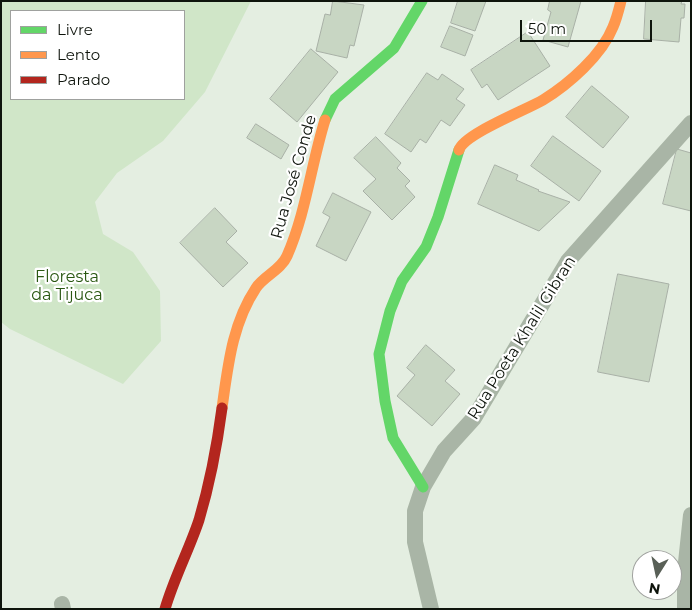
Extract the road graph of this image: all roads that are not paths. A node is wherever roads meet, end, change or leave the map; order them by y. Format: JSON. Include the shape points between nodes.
{"nodes":[{"id":1,"x":422,"y":1,"type":"edge"},
{"id":2,"x":620,"y":1,"type":"edge"},
{"id":3,"x":691,"y":123,"type":"edge"},
{"id":4,"x":423,"y":487,"type":"junction"},
{"id":5,"x":691,"y":515,"type":"edge"},
{"id":6,"x":165,"y":609,"type":"edge"},
{"id":7,"x":431,"y":609,"type":"edge"},
{"id":8,"x":685,"y":609,"type":"edge"}],
"edges":[{"from":1,"to":6,"type":"street","name":"Rua José Conde","via":[[394,48],[335,99],[316,149],[297,233],[285,261],[257,286],[243,310],[231,349],[213,470],[198,522]]},
{"from":2,"to":4,"type":"street","via":[[613,28],[576,75],[544,99],[476,134],[460,146],[426,247],[402,281],[379,354],[392,438]]},
{"from":3,"to":4,"type":"street","name":"Rua Poeta Khalil Gibran","via":[[568,261],[474,418],[444,451]]},
{"from":4,"to":7,"type":"street","name":"Rua Poeta Khalil Gibran","via":[[415,511],[415,542]]},
{"from":5,"to":8,"type":"street"}]}
